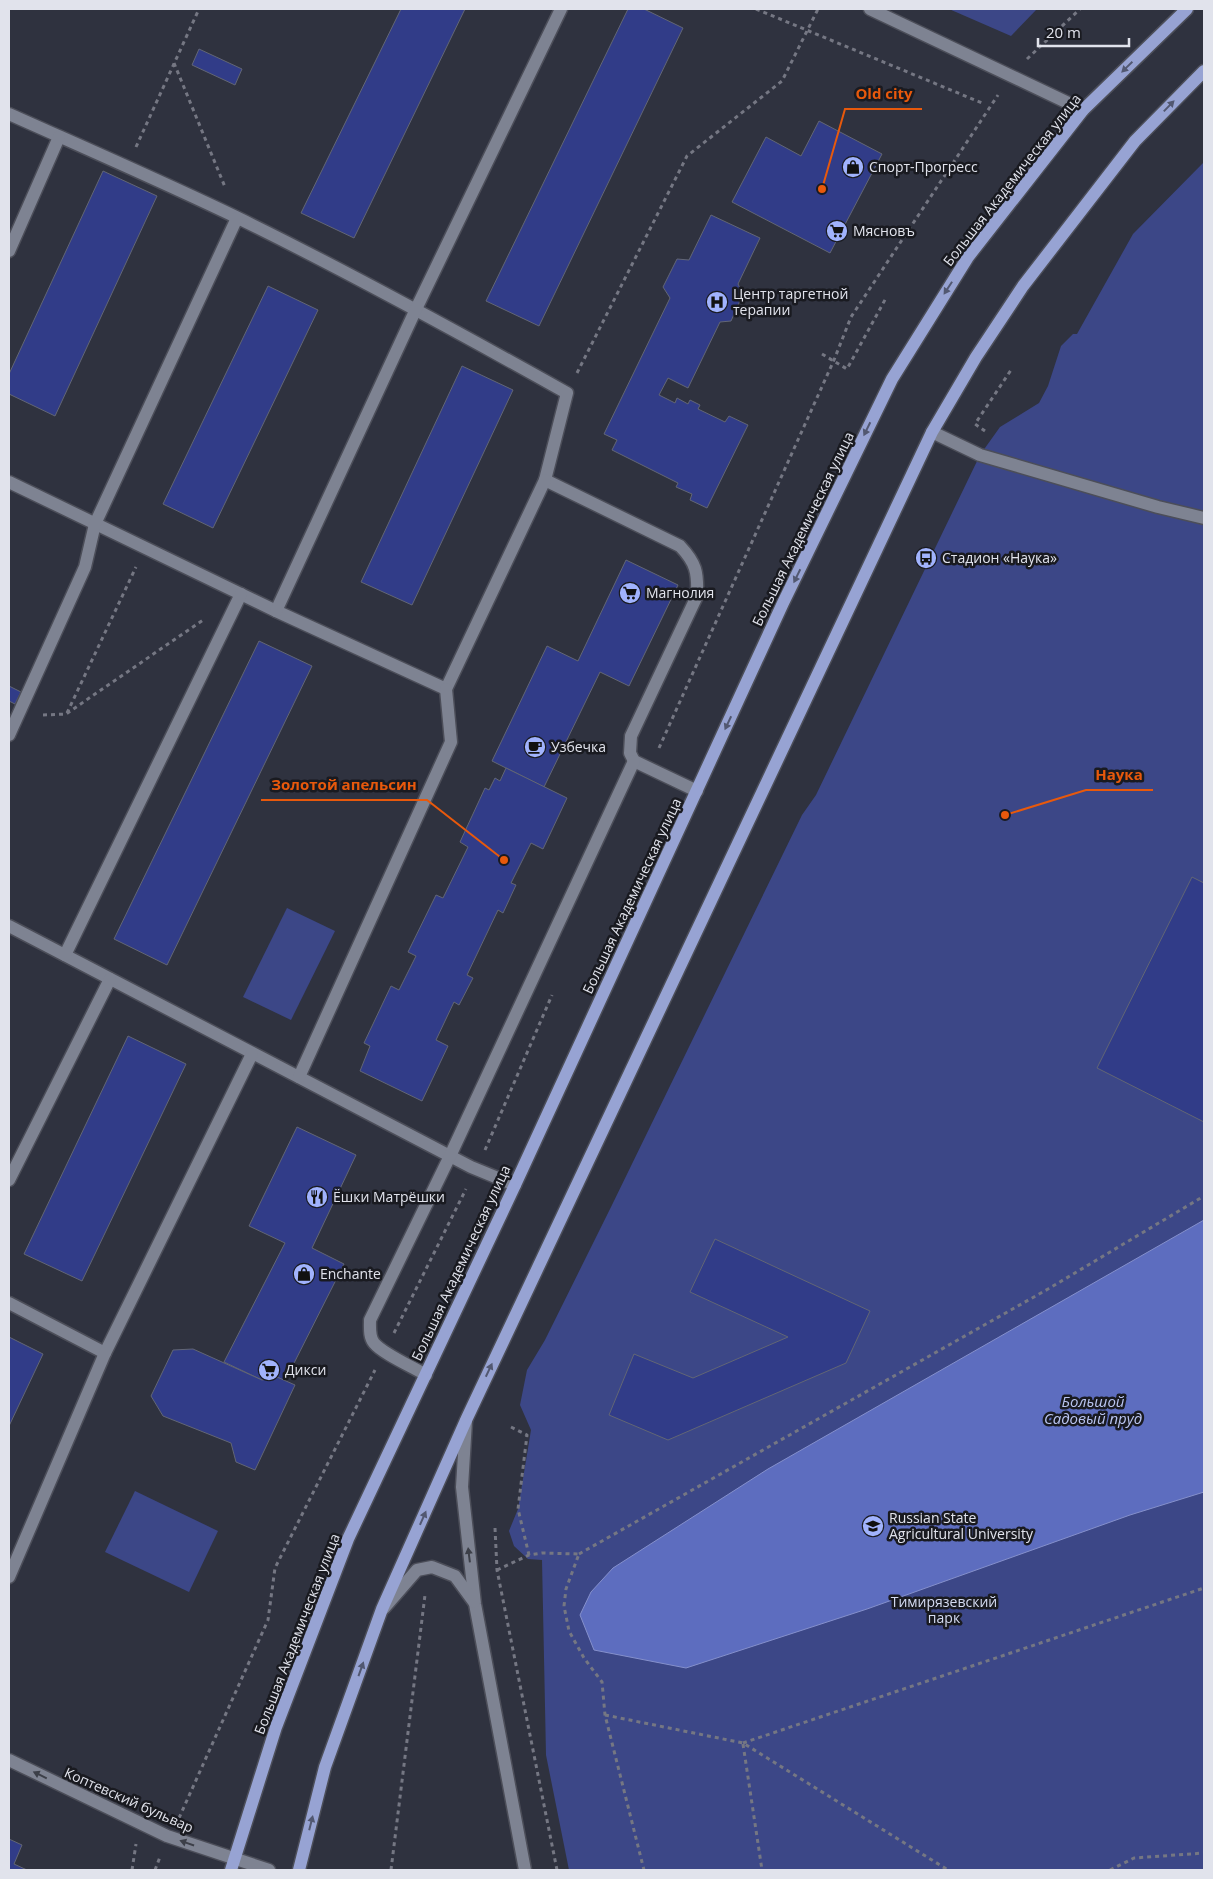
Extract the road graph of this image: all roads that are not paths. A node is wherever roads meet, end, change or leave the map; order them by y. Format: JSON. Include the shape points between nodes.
{"nodes":[{"id":1,"x":561,"y":9,"type":"edge"},
{"id":2,"x":870,"y":9,"type":"edge"},
{"id":3,"x":1187,"y":9,"type":"edge"},
{"id":4,"x":1204,"y":71,"type":"edge"},
{"id":5,"x":1083,"y":110,"type":"junction"},
{"id":6,"x":9,"y":114,"type":"edge"},
{"id":7,"x":59,"y":137,"type":"junction"},
{"id":8,"x":237,"y":218,"type":"junction"},
{"id":9,"x":9,"y":251,"type":"edge"},
{"id":10,"x":416,"y":309,"type":"junction"},
{"id":11,"x":932,"y":432,"type":"junction"},
{"id":12,"x":545,"y":480,"type":"junction"},
{"id":13,"x":9,"y":482,"type":"edge"},
{"id":14,"x":1204,"y":518,"type":"edge"},
{"id":15,"x":95,"y":524,"type":"junction"},
{"id":16,"x":241,"y":594,"type":"junction"},
{"id":17,"x":276,"y":611,"type":"junction"},
{"id":18,"x":446,"y":689,"type":"junction"},
{"id":19,"x":9,"y":734,"type":"edge"},
{"id":20,"x":634,"y":761,"type":"junction"},
{"id":21,"x":697,"y":791,"type":"junction"},
{"id":22,"x":9,"y":926,"type":"edge"},
{"id":23,"x":65,"y":955,"type":"junction"},
{"id":24,"x":110,"y":979,"type":"junction"},
{"id":25,"x":252,"y":1054,"type":"junction"},
{"id":26,"x":299,"y":1077,"type":"junction"},
{"id":27,"x":450,"y":1156,"type":"junction"},
{"id":28,"x":9,"y":1180,"type":"edge"},
{"id":29,"x":515,"y":1185,"type":"junction"},
{"id":30,"x":9,"y":1304,"type":"edge"},
{"id":31,"x":105,"y":1353,"type":"junction"},
{"id":32,"x":426,"y":1375,"type":"junction"},
{"id":33,"x":466,"y":1418,"type":"junction"},
{"id":34,"x":9,"y":1577,"type":"edge"},
{"id":35,"x":475,"y":1604,"type":"junction"},
{"id":36,"x":382,"y":1610,"type":"junction"},
{"id":37,"x":9,"y":1760,"type":"edge"},
{"id":38,"x":232,"y":1865,"type":"edge"},
{"id":39,"x":269,"y":1870,"type":"edge"},
{"id":40,"x":299,"y":1870,"type":"edge"},
{"id":41,"x":525,"y":1870,"type":"edge"}],
"edges":[{"from":1,"to":10,"type":"street"},
{"from":2,"to":5,"type":"street"},
{"from":3,"to":5,"type":"main road","name":"Большая Академическая улица","one_way":true},
{"from":11,"to":4,"type":"main road","one_way":true,"via":[[1023,286],[1135,141]]},
{"from":5,"to":21,"type":"main road","name":"Большая Академическая улица","one_way":true,"via":[[968,257],[892,379]]},
{"from":6,"to":7,"type":"street"},
{"from":7,"to":8,"type":"street"},
{"from":7,"to":9,"type":"street"},
{"from":8,"to":10,"type":"street"},
{"from":8,"to":15,"type":"street"},
{"from":10,"to":12,"type":"street","via":[[567,393]]},
{"from":10,"to":17,"type":"street"},
{"from":11,"to":14,"type":"street","via":[[980,455]]},
{"from":33,"to":11,"type":"main road","one_way":true},
{"from":12,"to":18,"type":"street"},
{"from":12,"to":20,"type":"street","via":[[680,546],[692,558],[698,576],[697,596],[631,736],[630,753]]},
{"from":13,"to":15,"type":"street"},
{"from":15,"to":16,"type":"street"},
{"from":15,"to":19,"type":"street","via":[[85,567]]},
{"from":16,"to":17,"type":"street"},
{"from":16,"to":23,"type":"street"},
{"from":17,"to":18,"type":"street"},
{"from":18,"to":26,"type":"street","via":[[450,742]]},
{"from":20,"to":21,"type":"street"},
{"from":20,"to":27,"type":"street"},
{"from":21,"to":29,"type":"main road","name":"Большая Академическая улица"},
{"from":22,"to":23,"type":"street"},
{"from":23,"to":24,"type":"street"},
{"from":24,"to":25,"type":"street"},
{"from":24,"to":28,"type":"street"},
{"from":25,"to":26,"type":"street"},
{"from":25,"to":31,"type":"street"},
{"from":26,"to":27,"type":"street"},
{"from":27,"to":29,"type":"street"},
{"from":27,"to":32,"type":"street","via":[[370,1320],[369,1332],[373,1342]]},
{"from":29,"to":32,"type":"main road","name":"Большая Академическая улица"},
{"from":30,"to":31,"type":"street"},
{"from":31,"to":34,"type":"street"},
{"from":32,"to":38,"type":"main road","name":"Большая Академическая улица","via":[[348,1539],[276,1727]]},
{"from":35,"to":33,"type":"street","one_way":true,"via":[[462,1488]]},
{"from":36,"to":33,"type":"main road","one_way":true},
{"from":35,"to":36,"type":"street","via":[[454,1576],[432,1567],[417,1570]]},
{"from":35,"to":41,"type":"street"},
{"from":40,"to":36,"type":"main road","one_way":true,"via":[[325,1768]]},
{"from":38,"to":37,"type":"street","name":"Коптевский бульвар","one_way":true},
{"from":38,"to":39,"type":"street","name":"Коптевский бульвар"}]}
